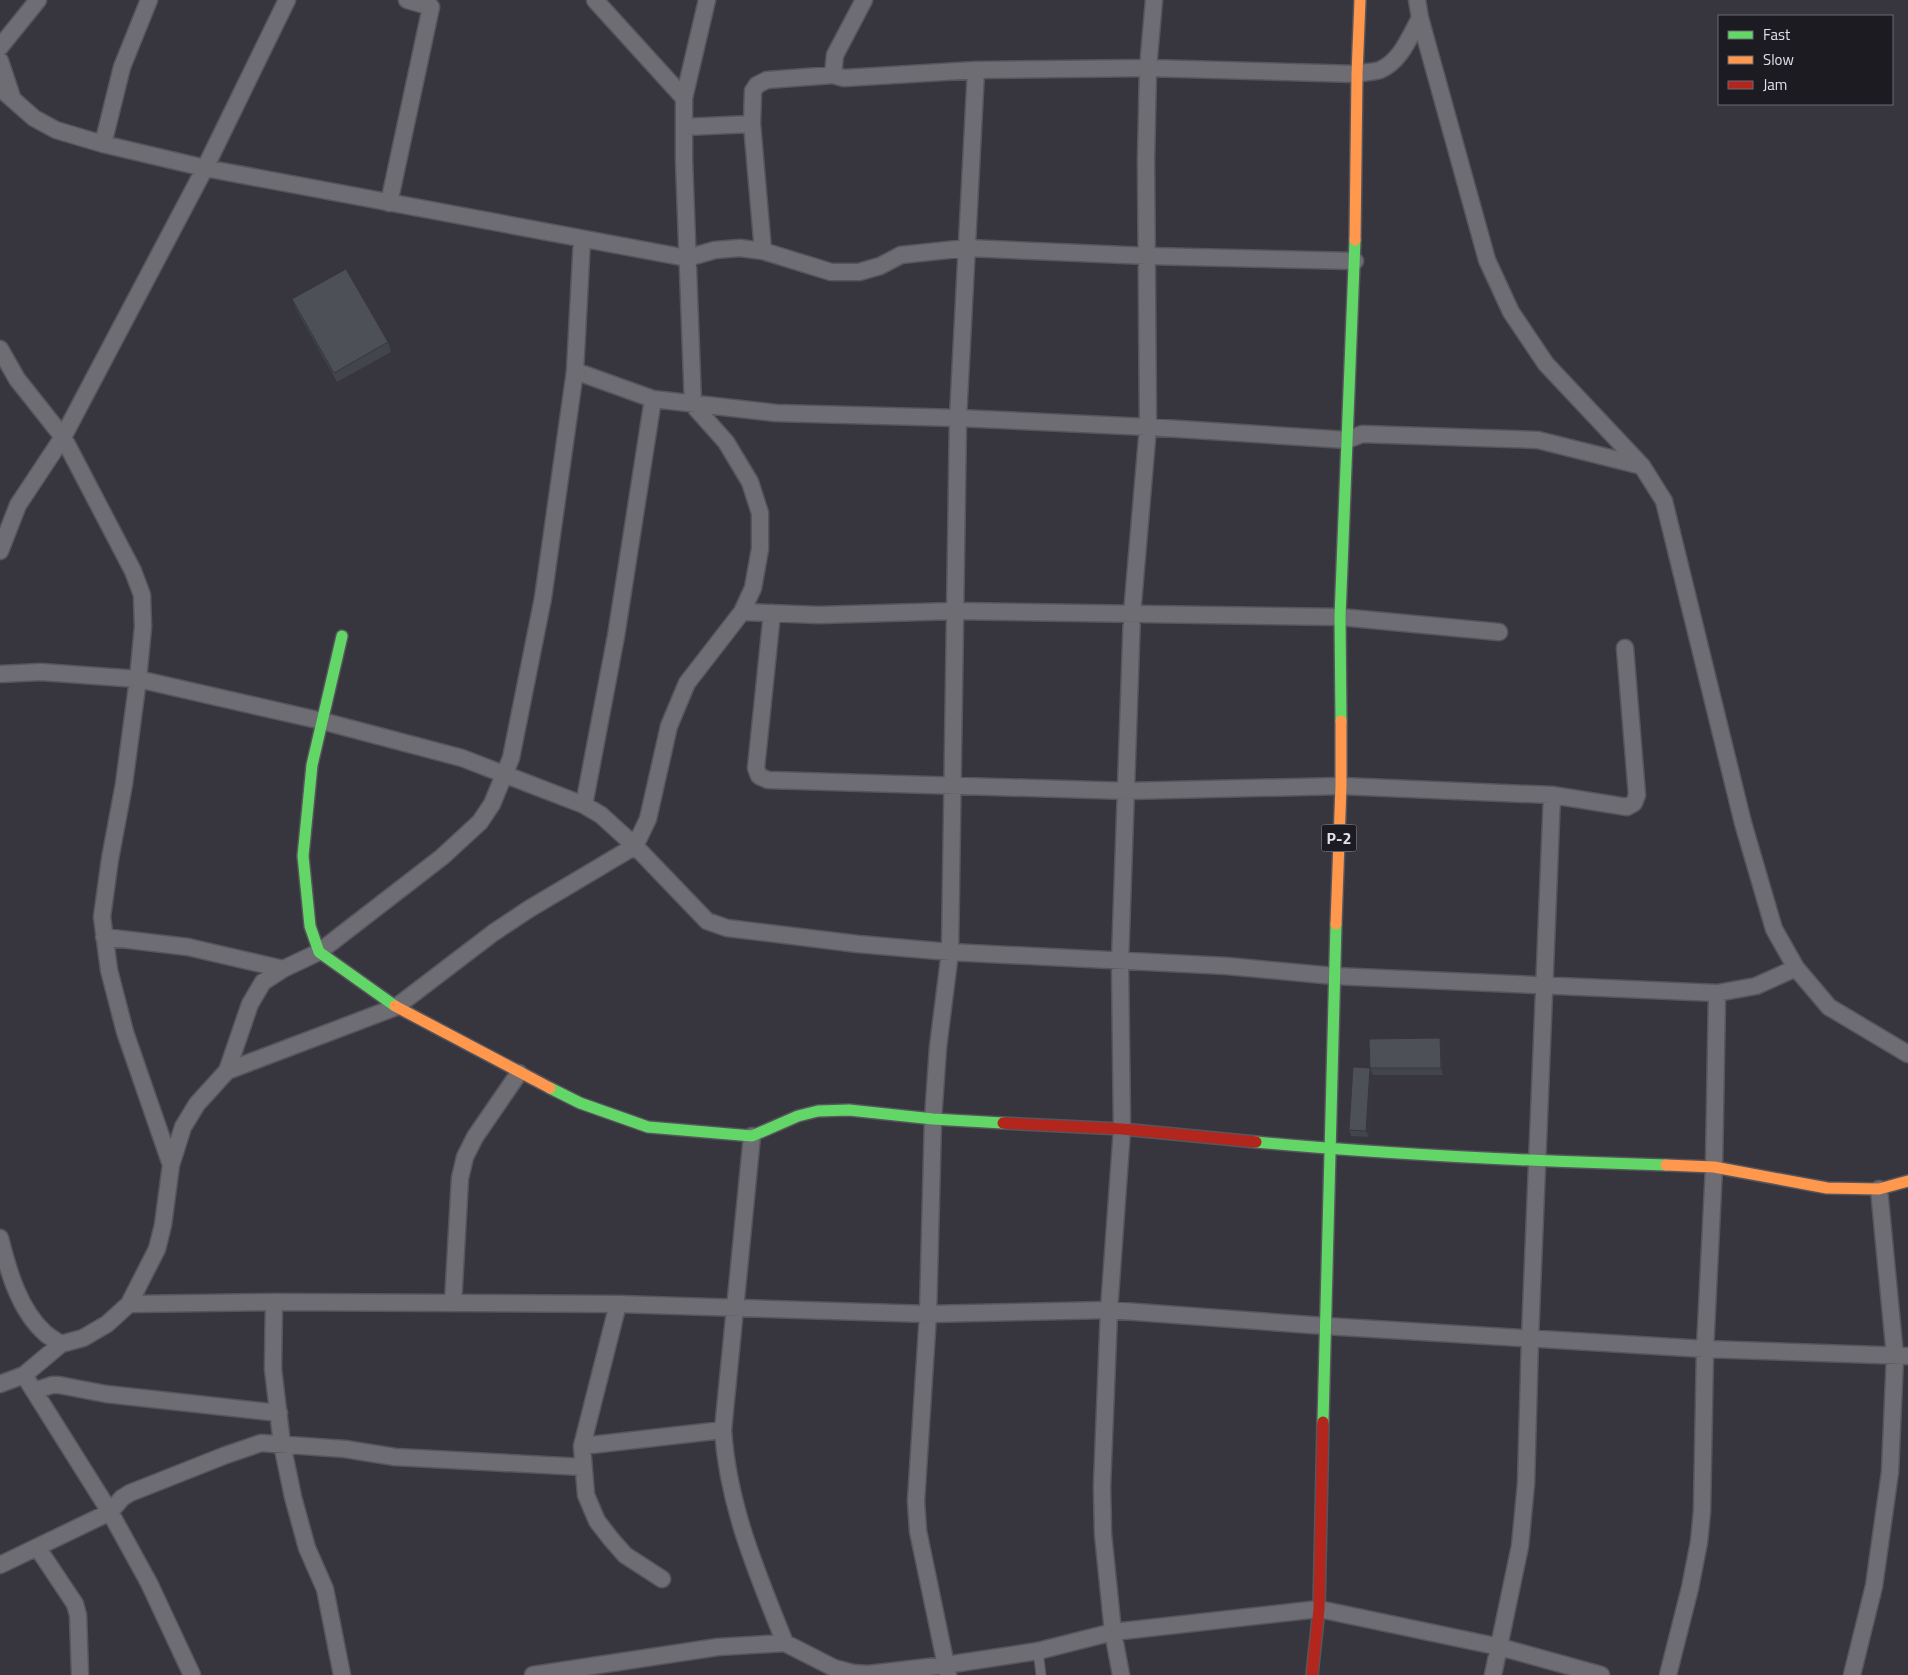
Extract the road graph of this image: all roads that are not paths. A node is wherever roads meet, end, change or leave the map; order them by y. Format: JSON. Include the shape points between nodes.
{"nodes":[{"id":1,"x":38,"y":0,"type":"edge"},
{"id":2,"x":149,"y":0,"type":"edge"},
{"id":3,"x":287,"y":0,"type":"edge"},
{"id":4,"x":407,"y":0,"type":"edge"},
{"id":5,"x":595,"y":0,"type":"edge"},
{"id":6,"x":707,"y":0,"type":"edge"},
{"id":7,"x":864,"y":0,"type":"edge"},
{"id":8,"x":1154,"y":0,"type":"edge"},
{"id":9,"x":1360,"y":0,"type":"edge"},
{"id":10,"x":1418,"y":0,"type":"edge"},
{"id":11,"x":432,"y":3,"type":"edge"},
{"id":12,"x":1420,"y":18,"type":"junction"},
{"id":13,"x":0,"y":47,"type":"edge"},
{"id":14,"x":0,"y":61,"type":"edge"},
{"id":15,"x":1148,"y":68,"type":"junction"},
{"id":16,"x":976,"y":70,"type":"junction"},
{"id":17,"x":833,"y":74,"type":"junction"},
{"id":18,"x":1357,"y":74,"type":"junction"},
{"id":19,"x":6,"y":92,"type":"edge"},
{"id":20,"x":684,"y":98,"type":"junction"},
{"id":21,"x":752,"y":124,"type":"junction"},
{"id":22,"x":684,"y":127,"type":"junction"},
{"id":23,"x":103,"y":144,"type":"junction"},
{"id":24,"x":205,"y":168,"type":"junction"},
{"id":25,"x":389,"y":203,"type":"junction"},
{"id":26,"x":582,"y":239,"type":"junction"},
{"id":27,"x":967,"y":248,"type":"junction"},
{"id":28,"x":763,"y":251,"type":"junction"},
{"id":29,"x":1148,"y":256,"type":"junction"},
{"id":30,"x":687,"y":258,"type":"junction"},
{"id":31,"x":1355,"y":261,"type":"junction"},
{"id":32,"x":0,"y":349,"type":"edge"},
{"id":33,"x":575,"y":371,"type":"junction"},
{"id":34,"x":653,"y":399,"type":"junction"},
{"id":35,"x":693,"y":405,"type":"junction"},
{"id":36,"x":958,"y":418,"type":"junction"},
{"id":37,"x":1148,"y":427,"type":"junction"},
{"id":38,"x":63,"y":437,"type":"junction"},
{"id":39,"x":1347,"y":440,"type":"junction"},
{"id":40,"x":1642,"y":466,"type":"junction"},
{"id":41,"x":0,"y":551,"type":"edge"},
{"id":42,"x":955,"y":611,"type":"junction"},
{"id":43,"x":742,"y":612,"type":"junction"},
{"id":44,"x":772,"y":613,"type":"junction"},
{"id":45,"x":1132,"y":614,"type":"junction"},
{"id":46,"x":1340,"y":617,"type":"junction"},
{"id":47,"x":1499,"y":632,"type":"dead end"},
{"id":48,"x":342,"y":636,"type":"dead end"},
{"id":49,"x":1626,"y":648,"type":"dead end"},
{"id":50,"x":0,"y":674,"type":"edge"},
{"id":51,"x":138,"y":679,"type":"junction"},
{"id":52,"x":322,"y":720,"type":"junction"},
{"id":53,"x":505,"y":775,"type":"junction"},
{"id":54,"x":952,"y":786,"type":"junction"},
{"id":55,"x":1341,"y":786,"type":"junction"},
{"id":56,"x":1127,"y":791,"type":"junction"},
{"id":57,"x":1552,"y":795,"type":"junction"},
{"id":58,"x":584,"y":806,"type":"junction"},
{"id":59,"x":635,"y":846,"type":"junction"},
{"id":60,"x":104,"y":937,"type":"junction"},
{"id":61,"x":319,"y":952,"type":"junction"},
{"id":62,"x":950,"y":952,"type":"junction"},
{"id":63,"x":1120,"y":961,"type":"junction"},
{"id":64,"x":1796,"y":968,"type":"junction"},
{"id":65,"x":283,"y":969,"type":"junction"},
{"id":66,"x":1334,"y":976,"type":"junction"},
{"id":67,"x":1545,"y":984,"type":"junction"},
{"id":68,"x":1717,"y":993,"type":"junction"},
{"id":69,"x":396,"y":1007,"type":"junction"},
{"id":70,"x":1908,"y":1054,"type":"edge"},
{"id":71,"x":227,"y":1071,"type":"junction"},
{"id":72,"x":519,"y":1073,"type":"junction"},
{"id":73,"x":933,"y":1119,"type":"junction"},
{"id":74,"x":1122,"y":1129,"type":"junction"},
{"id":75,"x":752,"y":1136,"type":"junction"},
{"id":76,"x":1330,"y":1149,"type":"junction"},
{"id":77,"x":1538,"y":1161,"type":"junction"},
{"id":78,"x":171,"y":1165,"type":"junction"},
{"id":79,"x":1714,"y":1167,"type":"junction"},
{"id":80,"x":1908,"y":1181,"type":"edge"},
{"id":81,"x":1879,"y":1189,"type":"junction"},
{"id":82,"x":0,"y":1238,"type":"edge"},
{"id":83,"x":274,"y":1302,"type":"junction"},
{"id":84,"x":129,"y":1304,"type":"junction"},
{"id":85,"x":453,"y":1304,"type":"junction"},
{"id":86,"x":618,"y":1304,"type":"junction"},
{"id":87,"x":735,"y":1308,"type":"junction"},
{"id":88,"x":1109,"y":1310,"type":"junction"},
{"id":89,"x":928,"y":1314,"type":"junction"},
{"id":90,"x":1325,"y":1326,"type":"junction"},
{"id":91,"x":1530,"y":1338,"type":"junction"},
{"id":92,"x":61,"y":1344,"type":"junction"},
{"id":93,"x":1705,"y":1349,"type":"junction"},
{"id":94,"x":1901,"y":1356,"type":"edge"},
{"id":95,"x":24,"y":1375,"type":"junction"},
{"id":96,"x":0,"y":1384,"type":"edge"},
{"id":97,"x":34,"y":1391,"type":"junction"},
{"id":98,"x":278,"y":1414,"type":"junction"},
{"id":99,"x":723,"y":1430,"type":"junction"},
{"id":100,"x":282,"y":1444,"type":"junction"},
{"id":101,"x":582,"y":1446,"type":"junction"},
{"id":102,"x":584,"y":1466,"type":"junction"},
{"id":103,"x":110,"y":1512,"type":"junction"},
{"id":104,"x":37,"y":1548,"type":"junction"},
{"id":105,"x":0,"y":1565,"type":"edge"},
{"id":106,"x":662,"y":1579,"type":"dead end"},
{"id":107,"x":1319,"y":1609,"type":"junction"},
{"id":108,"x":1113,"y":1632,"type":"junction"},
{"id":109,"x":785,"y":1643,"type":"junction"},
{"id":110,"x":1500,"y":1647,"type":"junction"},
{"id":111,"x":1038,"y":1651,"type":"junction"},
{"id":112,"x":947,"y":1670,"type":"edge"},
{"id":113,"x":80,"y":1675,"type":"edge"},
{"id":114,"x":192,"y":1675,"type":"edge"},
{"id":115,"x":342,"y":1675,"type":"edge"},
{"id":116,"x":533,"y":1675,"type":"edge"},
{"id":117,"x":1041,"y":1675,"type":"edge"},
{"id":118,"x":1121,"y":1675,"type":"edge"},
{"id":119,"x":1312,"y":1675,"type":"edge"},
{"id":120,"x":1493,"y":1675,"type":"edge"},
{"id":121,"x":1600,"y":1675,"type":"edge"},
{"id":122,"x":1668,"y":1675,"type":"edge"},
{"id":123,"x":1852,"y":1675,"type":"edge"}],
"edges":[{"from":1,"to":13,"type":"street"},
{"from":2,"to":23,"type":"street","via":[[122,67]]},
{"from":3,"to":24,"type":"street"},
{"from":4,"to":11,"type":"street"},
{"from":5,"to":20,"type":"street"},
{"from":6,"to":20,"type":"street"},
{"from":7,"to":17,"type":"street","via":[[835,56]]},
{"from":8,"to":15,"type":"street"},
{"from":9,"to":18,"type":"main road","number":"P-2"},
{"from":10,"to":12,"type":"street"},
{"from":11,"to":25,"type":"street"},
{"from":12,"to":18,"type":"street","via":[[1394,61],[1380,70]]},
{"from":12,"to":40,"type":"street","via":[[1487,260],[1511,312],[1546,364]]},
{"from":14,"to":19,"type":"street"},
{"from":15,"to":16,"type":"street"},
{"from":15,"to":18,"type":"street"},
{"from":15,"to":29,"type":"street"},
{"from":16,"to":17,"type":"street","via":[[844,78]]},
{"from":16,"to":27,"type":"street"},
{"from":17,"to":21,"type":"street","via":[[767,80],[757,85],[753,91]]},
{"from":18,"to":31,"type":"main road","number":"P-2"},
{"from":19,"to":23,"type":"street","via":[[34,118],[56,130]]},
{"from":20,"to":22,"type":"street"},
{"from":21,"to":22,"type":"street"},
{"from":21,"to":28,"type":"street"},
{"from":22,"to":30,"type":"street"},
{"from":23,"to":24,"type":"street"},
{"from":24,"to":25,"type":"street"},
{"from":24,"to":38,"type":"street"},
{"from":25,"to":26,"type":"street"},
{"from":26,"to":30,"type":"street"},
{"from":26,"to":33,"type":"street"},
{"from":27,"to":28,"type":"street","via":[[901,255],[859,272],[831,272]]},
{"from":27,"to":29,"type":"street"},
{"from":27,"to":36,"type":"street"},
{"from":28,"to":30,"type":"street","via":[[740,248],[714,250]]},
{"from":29,"to":31,"type":"street"},
{"from":29,"to":37,"type":"street"},
{"from":30,"to":35,"type":"street"},
{"from":31,"to":39,"type":"main road","number":"P-2"},
{"from":32,"to":38,"type":"street","via":[[17,379]]},
{"from":33,"to":34,"type":"street"},
{"from":33,"to":53,"type":"street","via":[[543,598]]},
{"from":34,"to":35,"type":"street"},
{"from":34,"to":58,"type":"street","via":[[616,636]]},
{"from":35,"to":36,"type":"street","via":[[776,413]]},
{"from":35,"to":43,"type":"street","via":[[731,450],[750,482],[760,512],[757,568],[753,588]]},
{"from":36,"to":37,"type":"street"},
{"from":36,"to":42,"type":"street"},
{"from":37,"to":39,"type":"street"},
{"from":37,"to":45,"type":"street"},
{"from":38,"to":41,"type":"street","via":[[18,505]]},
{"from":38,"to":51,"type":"street","via":[[142,595],[143,627]]},
{"from":39,"to":40,"type":"street","via":[[1362,434],[1538,440]]},
{"from":39,"to":46,"type":"main road","number":"P-2"},
{"from":40,"to":64,"type":"street","via":[[1664,501],[1743,823],[1774,929]]},
{"from":42,"to":44,"type":"street","via":[[819,615]]},
{"from":42,"to":45,"type":"street"},
{"from":42,"to":54,"type":"street"},
{"from":43,"to":44,"type":"street"},
{"from":43,"to":59,"type":"street","via":[[686,683],[669,726],[648,819]]},
{"from":44,"to":54,"type":"street","via":[[756,768],[758,776],[768,780]]},
{"from":45,"to":46,"type":"street"},
{"from":45,"to":56,"type":"street"},
{"from":46,"to":47,"type":"street"},
{"from":46,"to":55,"type":"main road","number":"P-2"},
{"from":48,"to":52,"type":"main road"},
{"from":49,"to":57,"type":"street","via":[[1637,795],[1634,804],[1627,807]]},
{"from":50,"to":51,"type":"street","via":[[41,672]]},
{"from":51,"to":52,"type":"street"},
{"from":51,"to":60,"type":"street","via":[[102,917]]},
{"from":52,"to":53,"type":"street","via":[[462,758]]},
{"from":52,"to":61,"type":"main road","via":[[312,765],[303,856],[310,926]]},
{"from":53,"to":58,"type":"street"},
{"from":53,"to":61,"type":"street","via":[[480,822],[442,857]]},
{"from":54,"to":56,"type":"street"},
{"from":54,"to":62,"type":"street"},
{"from":55,"to":56,"type":"street"},
{"from":55,"to":57,"type":"street"},
{"from":55,"to":66,"type":"main road","number":"P-2"},
{"from":56,"to":63,"type":"street"},
{"from":57,"to":67,"type":"street"},
{"from":58,"to":59,"type":"street","via":[[601,815]]},
{"from":59,"to":62,"type":"street","via":[[707,921],[727,928]]},
{"from":59,"to":69,"type":"street","via":[[493,933]]},
{"from":60,"to":65,"type":"street","via":[[188,946]]},
{"from":60,"to":78,"type":"street","via":[[125,1032]]},
{"from":61,"to":65,"type":"street"},
{"from":61,"to":69,"type":"main road"},
{"from":62,"to":63,"type":"street"},
{"from":62,"to":73,"type":"street"},
{"from":63,"to":66,"type":"street"},
{"from":63,"to":74,"type":"street"},
{"from":64,"to":68,"type":"street","via":[[1756,986]]},
{"from":64,"to":70,"type":"street","via":[[1829,1007]]},
{"from":65,"to":71,"type":"street","via":[[263,982],[250,1004]]},
{"from":66,"to":67,"type":"street"},
{"from":66,"to":76,"type":"main road","number":"P-2"},
{"from":67,"to":68,"type":"street"},
{"from":67,"to":77,"type":"street"},
{"from":68,"to":79,"type":"street"},
{"from":69,"to":71,"type":"street"},
{"from":69,"to":72,"type":"main road"},
{"from":71,"to":78,"type":"street","via":[[197,1104],[183,1128]]},
{"from":72,"to":75,"type":"main road","via":[[580,1103],[648,1127]]},
{"from":72,"to":85,"type":"street","via":[[465,1157],[460,1178]]},
{"from":73,"to":74,"type":"main road"},
{"from":73,"to":75,"type":"main road","via":[[849,1110],[818,1111]]},
{"from":73,"to":89,"type":"street"},
{"from":74,"to":76,"type":"main road"},
{"from":74,"to":88,"type":"street"},
{"from":75,"to":87,"type":"street"},
{"from":76,"to":77,"type":"main road"},
{"from":76,"to":90,"type":"main road","number":"P-2"},
{"from":77,"to":79,"type":"main road"},
{"from":77,"to":91,"type":"street"},
{"from":78,"to":84,"type":"street","via":[[157,1249]]},
{"from":79,"to":81,"type":"main road","via":[[1826,1188]]},
{"from":79,"to":93,"type":"street"},
{"from":80,"to":81,"type":"main road"},
{"from":81,"to":94,"type":"street"},
{"from":82,"to":92,"type":"street","via":[[8,1267],[27,1310],[44,1332]]},
{"from":83,"to":84,"type":"street"},
{"from":83,"to":85,"type":"street"},
{"from":83,"to":98,"type":"street","via":[[273,1369]]},
{"from":84,"to":92,"type":"street","via":[[108,1324],[83,1338]]},
{"from":85,"to":86,"type":"street"},
{"from":86,"to":87,"type":"street"},
{"from":86,"to":101,"type":"street"},
{"from":87,"to":89,"type":"street"},
{"from":87,"to":99,"type":"street"},
{"from":88,"to":89,"type":"street"},
{"from":88,"to":90,"type":"street"},
{"from":88,"to":108,"type":"street","via":[[1102,1486],[1103,1534]]},
{"from":89,"to":112,"type":"street","via":[[916,1501],[918,1531]]},
{"from":90,"to":91,"type":"street"},
{"from":90,"to":107,"type":"main road","number":"P-2"},
{"from":91,"to":93,"type":"street"},
{"from":91,"to":110,"type":"street","via":[[1526,1484],[1520,1546]]},
{"from":92,"to":95,"type":"street"},
{"from":93,"to":94,"type":"street"},
{"from":93,"to":122,"type":"street","via":[[1699,1542]]},
{"from":94,"to":123,"type":"street","via":[[1890,1472],[1874,1586]]},
{"from":95,"to":96,"type":"street"},
{"from":95,"to":97,"type":"street"},
{"from":97,"to":98,"type":"street","via":[[59,1385],[106,1394]]},
{"from":97,"to":103,"type":"street"},
{"from":98,"to":100,"type":"street"},
{"from":99,"to":101,"type":"street"},
{"from":99,"to":109,"type":"street","via":[[725,1462],[747,1544]]},
{"from":100,"to":102,"type":"street","via":[[395,1457]]},
{"from":100,"to":103,"type":"street","via":[[261,1443],[202,1464],[130,1493]]},
{"from":100,"to":115,"type":"street","via":[[306,1548],[325,1589]]},
{"from":101,"to":102,"type":"street"},
{"from":102,"to":106,"type":"street","via":[[586,1495],[597,1521],[625,1554]]},
{"from":103,"to":104,"type":"street"},
{"from":103,"to":114,"type":"street","via":[[149,1583]]},
{"from":104,"to":105,"type":"street"},
{"from":104,"to":113,"type":"street","via":[[75,1604]]},
{"from":107,"to":108,"type":"street"},
{"from":107,"to":110,"type":"street"},
{"from":107,"to":119,"type":"main road","number":"P-2"},
{"from":108,"to":111,"type":"street"},
{"from":108,"to":118,"type":"street"},
{"from":109,"to":112,"type":"street","via":[[853,1674]]},
{"from":109,"to":116,"type":"street","via":[[718,1647]]},
{"from":110,"to":120,"type":"street"},
{"from":110,"to":121,"type":"street"},
{"from":111,"to":112,"type":"street"},
{"from":111,"to":117,"type":"lane"}]}
